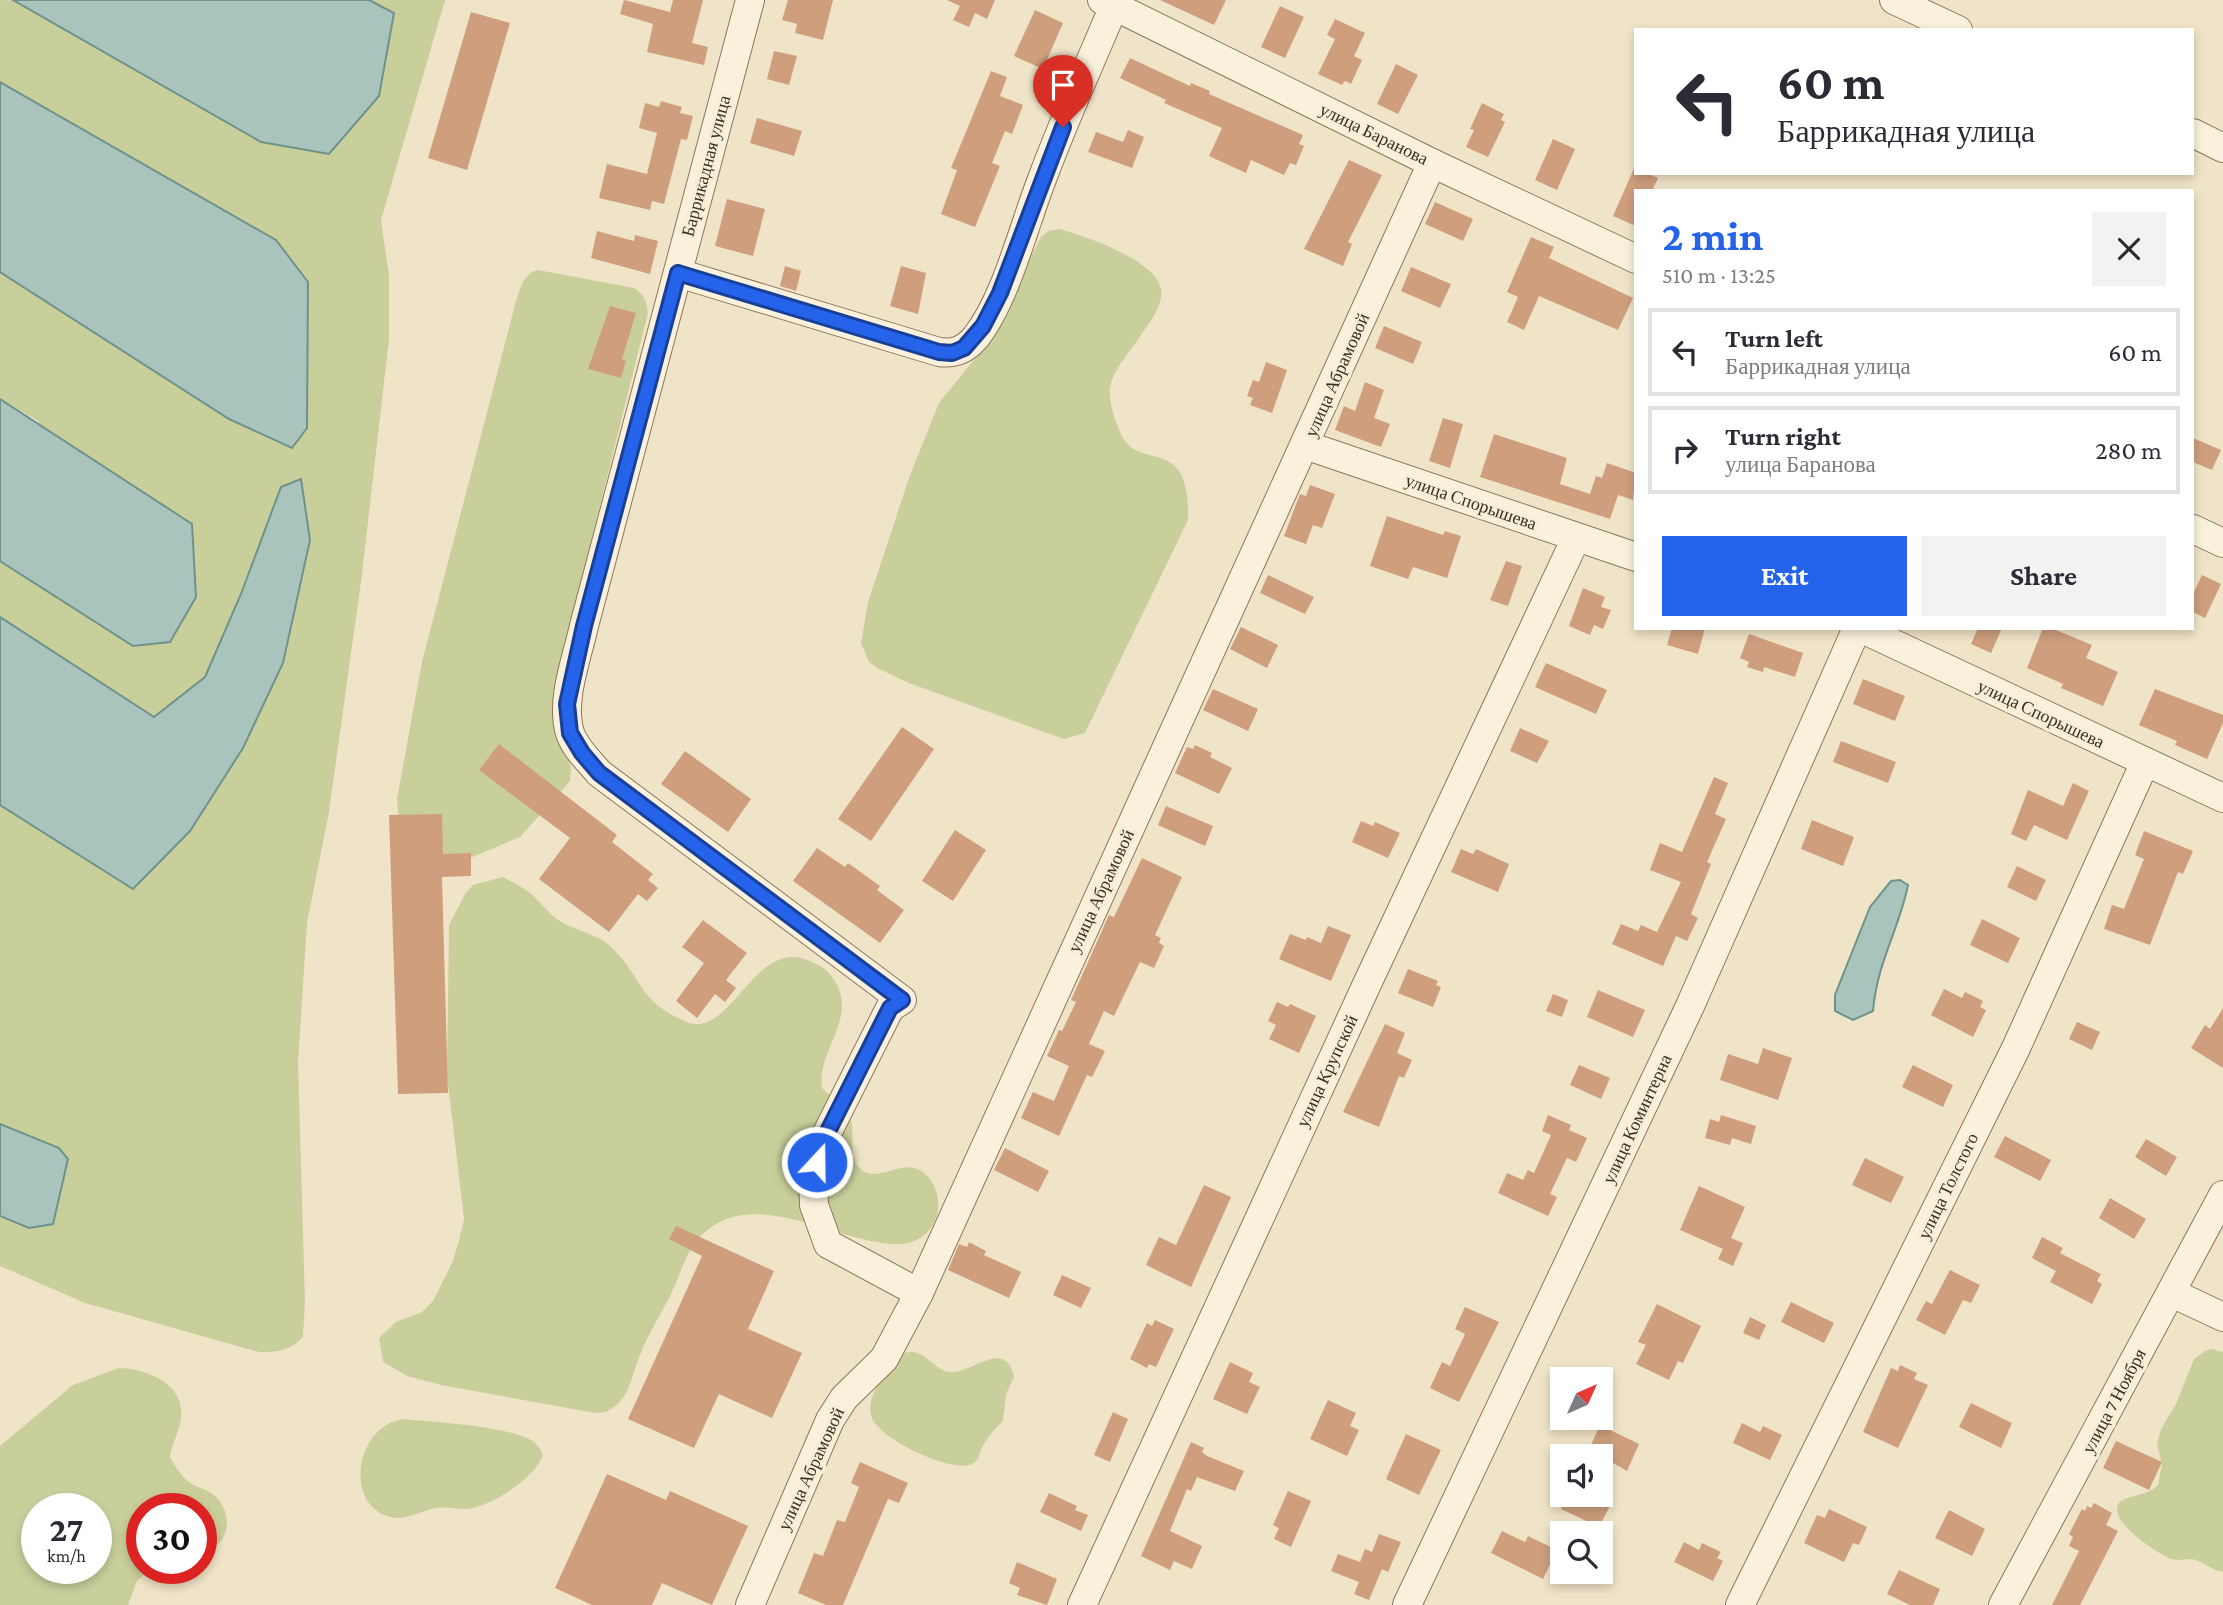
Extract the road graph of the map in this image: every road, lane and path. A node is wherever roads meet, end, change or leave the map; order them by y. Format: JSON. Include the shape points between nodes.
{"nodes":[{"id":1,"x":750,"y":0,"type":"edge"},
{"id":2,"x":1894,"y":0,"type":"edge"},
{"id":3,"x":1108,"y":3,"type":"edge"},
{"id":4,"x":1954,"y":28,"type":"edge"},
{"id":5,"x":2194,"y":134,"type":"edge"},
{"id":6,"x":2223,"y":148,"type":"edge"},
{"id":7,"x":1432,"y":163,"type":"junction"},
{"id":8,"x":1634,"y":258,"type":"edge"},
{"id":9,"x":678,"y":273,"type":"junction"},
{"id":10,"x":1305,"y":445,"type":"junction"},
{"id":11,"x":2194,"y":530,"type":"edge"},
{"id":12,"x":1576,"y":538,"type":"junction"},
{"id":13,"x":2223,"y":544,"type":"edge"},
{"id":14,"x":1634,"y":556,"type":"edge"},
{"id":15,"x":1857,"y":630,"type":"edge"},
{"id":16,"x":1862,"y":630,"type":"edge"},
{"id":17,"x":2145,"y":762,"type":"junction"},
{"id":18,"x":2223,"y":798,"type":"edge"},
{"id":19,"x":2223,"y":1195,"type":"edge"},
{"id":20,"x":919,"y":1293,"type":"junction"},
{"id":21,"x":2172,"y":1293,"type":"junction"},
{"id":22,"x":2223,"y":1317,"type":"edge"},
{"id":23,"x":750,"y":1605,"type":"edge"},
{"id":24,"x":1082,"y":1605,"type":"edge"},
{"id":25,"x":1407,"y":1605,"type":"edge"},
{"id":26,"x":1740,"y":1605,"type":"edge"},
{"id":27,"x":2003,"y":1605,"type":"edge"}],
"edges":[{"from":1,"to":9,"type":"street","name":"Баррикадная улица"},
{"from":2,"to":4,"type":"street"},
{"from":3,"to":7,"type":"street","name":"улица Баранова"},
{"from":3,"to":9,"type":"street","name":"улица Баранова","via":[[1000,293],[964,348],[939,352]]},
{"from":5,"to":6,"type":"street"},
{"from":7,"to":8,"type":"street","name":"улица Баранова"},
{"from":7,"to":10,"type":"street","name":"улица Абрамовой"},
{"from":9,"to":20,"type":"street","name":"Баррикадная улица","via":[[584,626],[567,704],[570,733],[599,773],[902,1000],[890,1008],[820,1147],[813,1177],[814,1205],[828,1244]]},
{"from":10,"to":12,"type":"street","name":"улица Спорышева"},
{"from":10,"to":20,"type":"street","name":"улица Абрамовой"},
{"from":11,"to":13,"type":"street"},
{"from":12,"to":14,"type":"street","name":"улица Спорышева"},
{"from":12,"to":24,"type":"street","name":"улица Крупской"},
{"from":15,"to":25,"type":"street","name":"улица Коминтерна","via":[[1690,1006]]},
{"from":16,"to":17,"type":"street","name":"улица Спорышева"},
{"from":17,"to":18,"type":"street","name":"улица Спорышева"},
{"from":17,"to":26,"type":"street","name":"улица Толстого","via":[[2016,1048]]},
{"from":19,"to":21,"type":"street","name":"улица 7 Ноября"},
{"from":20,"to":23,"type":"street","name":"улица Абрамовой","via":[[884,1359],[844,1398],[830,1420]]},
{"from":21,"to":22,"type":"street"},
{"from":21,"to":27,"type":"street","name":"улица 7 Ноября"}]}
